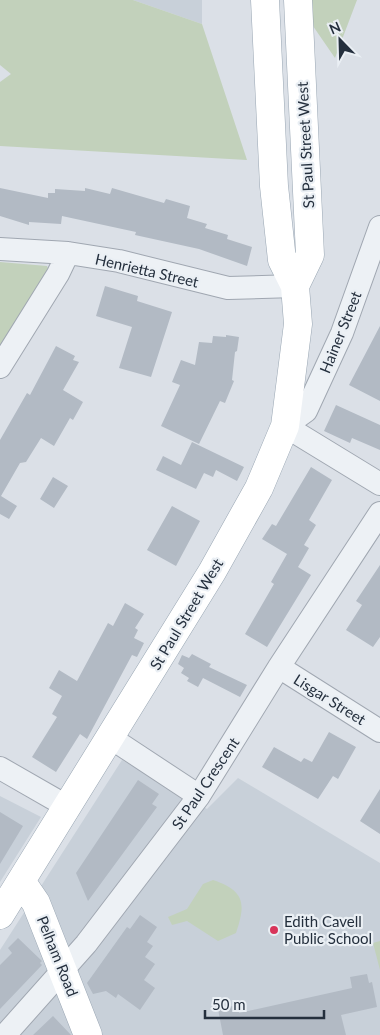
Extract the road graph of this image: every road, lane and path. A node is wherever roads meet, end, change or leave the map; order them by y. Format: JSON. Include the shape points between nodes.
{"nodes":[{"id":1,"x":265,"y":0,"type":"edge"},
{"id":2,"x":298,"y":0,"type":"edge"},
{"id":3,"x":380,"y":227,"type":"edge"},
{"id":4,"x":0,"y":249,"type":"edge"},
{"id":5,"x":68,"y":253,"type":"junction"},
{"id":6,"x":295,"y":286,"type":"junction"},
{"id":7,"x":0,"y":368,"type":"edge"},
{"id":8,"x":285,"y":426,"type":"junction"},
{"id":9,"x":380,"y":484,"type":"edge"},
{"id":10,"x":380,"y":513,"type":"edge"},
{"id":11,"x":279,"y":667,"type":"junction"},
{"id":12,"x":380,"y":731,"type":"edge"},
{"id":13,"x":112,"y":738,"type":"junction"},
{"id":14,"x":0,"y":768,"type":"edge"},
{"id":15,"x":199,"y":796,"type":"junction"},
{"id":16,"x":68,"y":807,"type":"junction"},
{"id":17,"x":21,"y":881,"type":"junction"},
{"id":18,"x":0,"y":914,"type":"edge"},
{"id":19,"x":64,"y":969,"type":"junction"},
{"id":20,"x":5,"y":1035,"type":"edge"},
{"id":21,"x":88,"y":1035,"type":"edge"}],
"edges":[{"from":1,"to":6,"type":"main road","name":"St Paul Street West","via":[[274,186],[282,260]]},
{"from":2,"to":6,"type":"main road","name":"St Paul Street West","via":[[310,255]]},
{"from":3,"to":8,"type":"street","name":"Hainer Street","via":[[342,333],[306,411]]},
{"from":4,"to":5,"type":"street","name":"Henrietta Street"},
{"from":5,"to":6,"type":"street","name":"Henrietta Street","via":[[119,261],[228,288]]},
{"from":5,"to":7,"type":"street"},
{"from":6,"to":8,"type":"main road","name":"St Paul Street West","via":[[298,324]]},
{"from":8,"to":9,"type":"street"},
{"from":8,"to":13,"type":"main road","name":"St Paul Street West","via":[[259,488]]},
{"from":10,"to":11,"type":"street","name":"St Paul Crescent"},
{"from":11,"to":12,"type":"street","name":"Lisgar Street"},
{"from":11,"to":15,"type":"street","name":"St Paul Crescent"},
{"from":13,"to":15,"type":"street"},
{"from":13,"to":16,"type":"main road","name":"St Paul Street West"},
{"from":14,"to":16,"type":"street"},
{"from":15,"to":19,"type":"street","name":"St Paul Crescent"},
{"from":16,"to":17,"type":"main road","name":"St Paul Street West"},
{"from":17,"to":18,"type":"main road","name":"St Paul Street West"},
{"from":17,"to":19,"type":"main road","name":"Pelham Road","via":[[36,903]]},
{"from":19,"to":20,"type":"street","name":"St Paul Crescent"},
{"from":19,"to":21,"type":"main road","name":"Pelham Road"}]}
